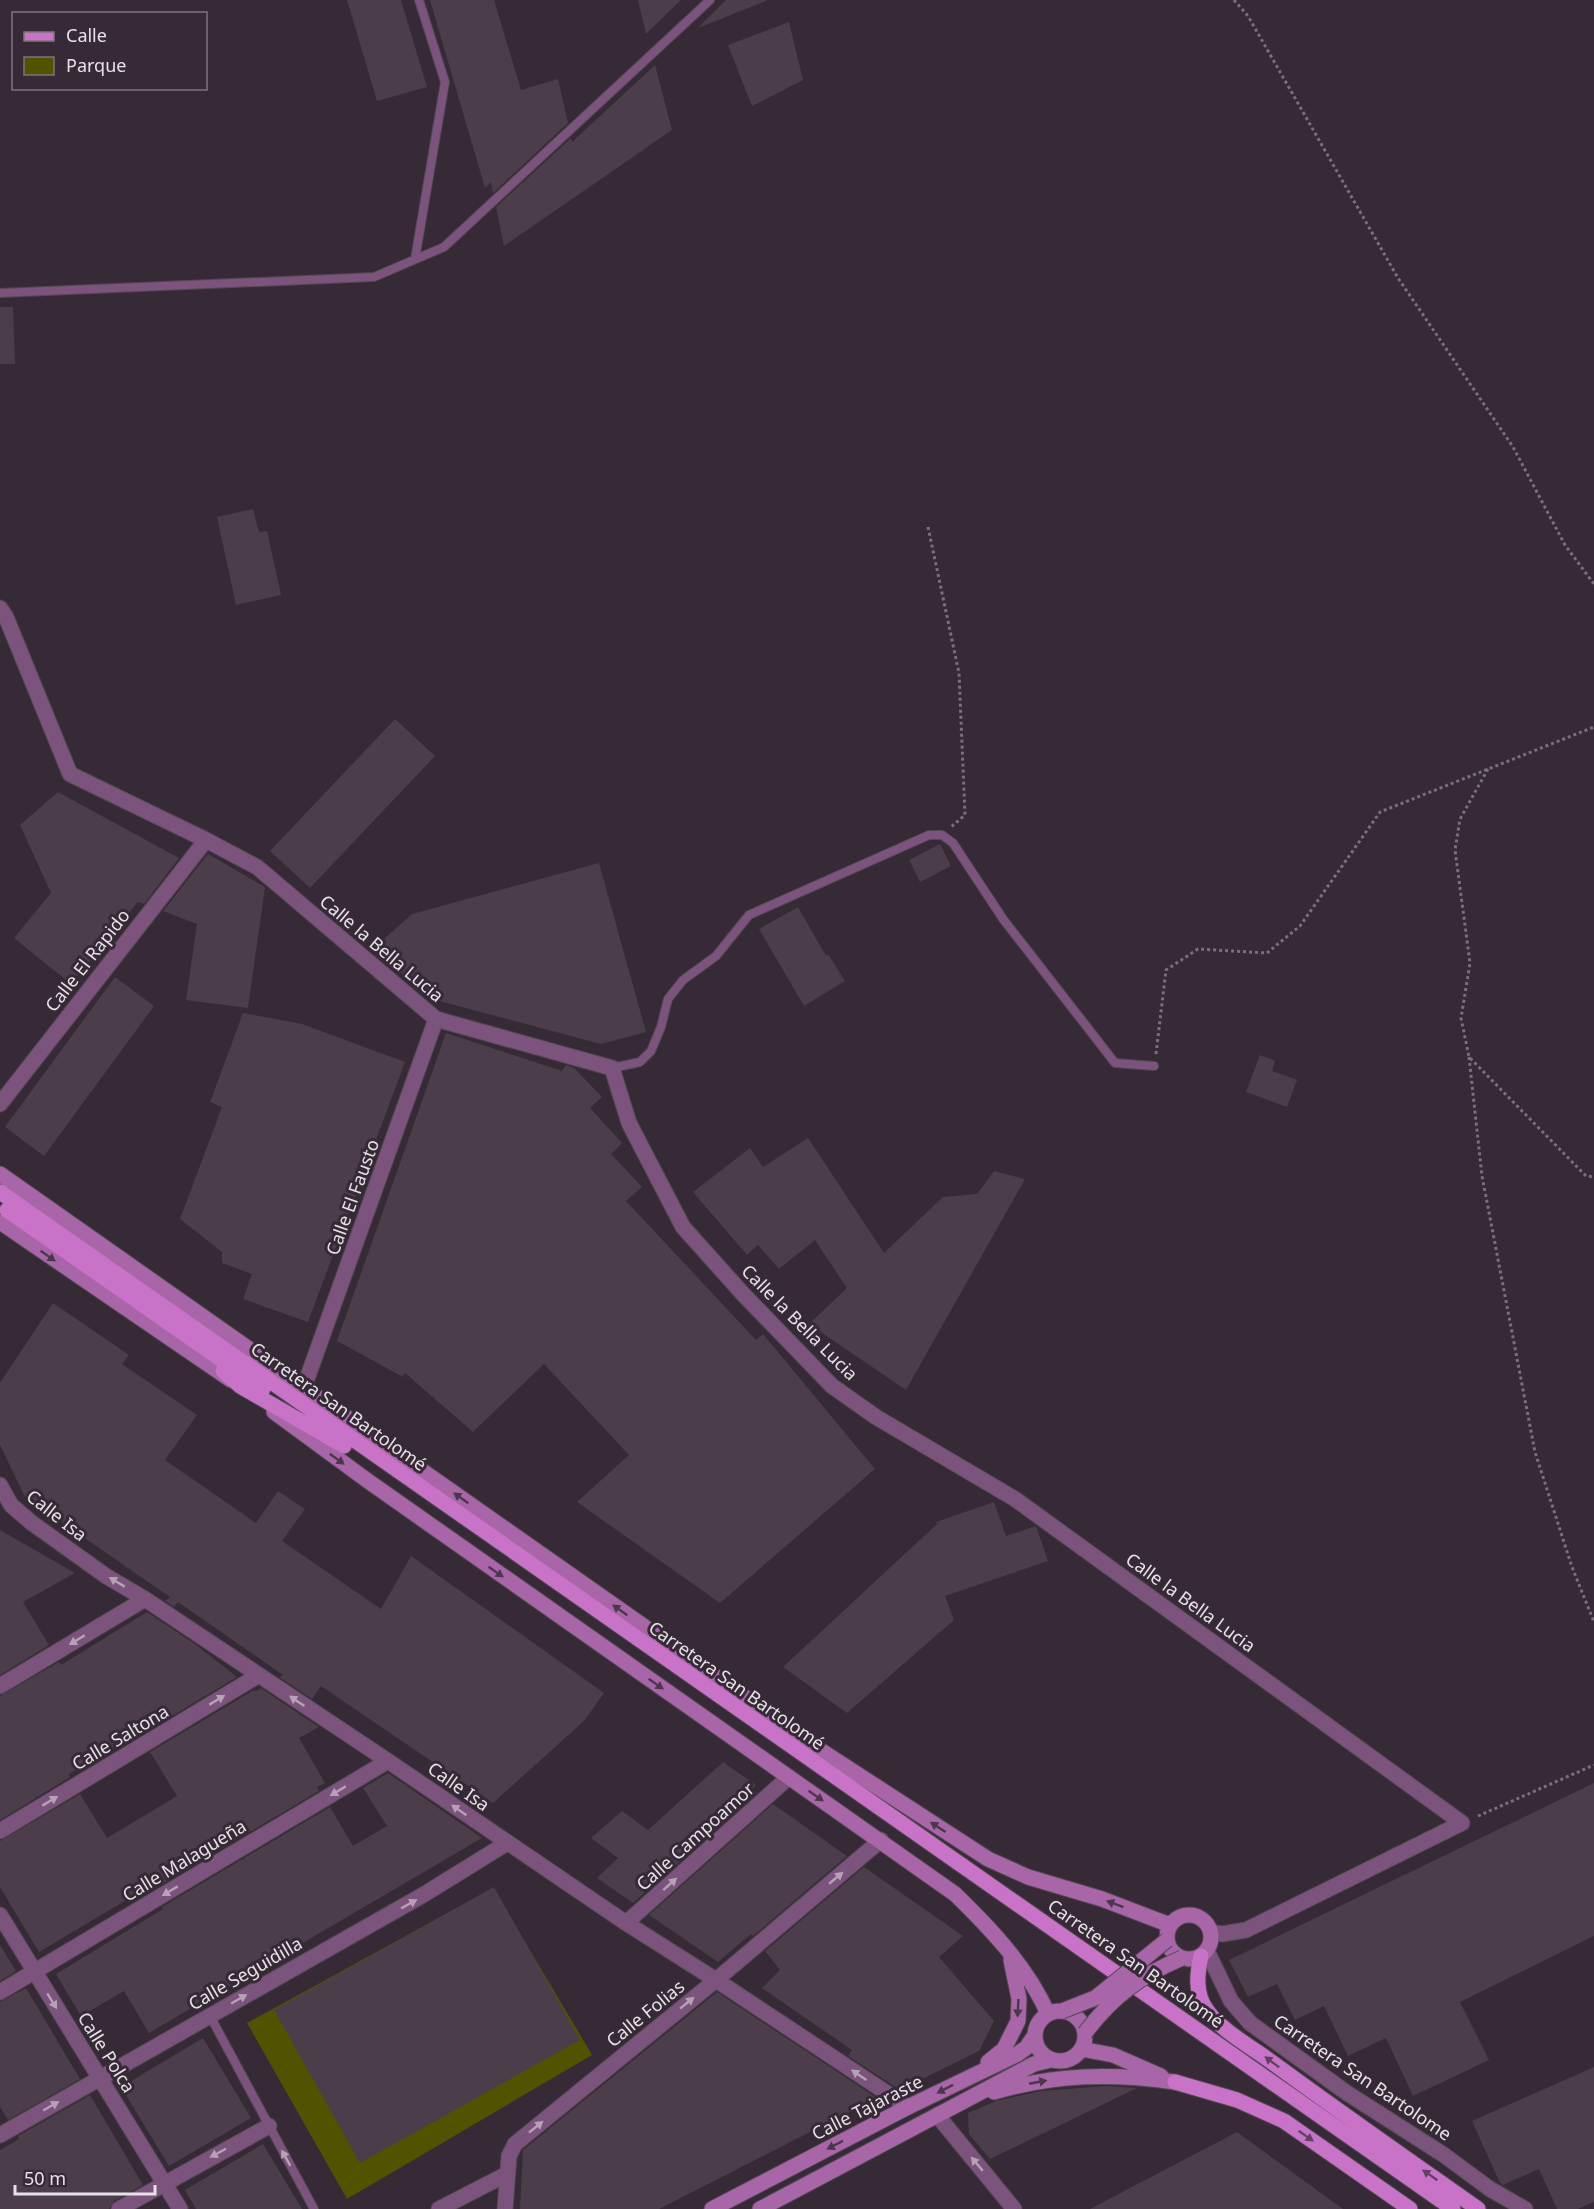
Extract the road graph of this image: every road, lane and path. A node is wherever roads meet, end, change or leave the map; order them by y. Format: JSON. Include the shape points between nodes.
{"nodes":[{"id":1,"x":419,"y":0,"type":"edge"},
{"id":2,"x":710,"y":0,"type":"edge"},
{"id":3,"x":1234,"y":0,"type":"edge"},
{"id":4,"x":416,"y":259,"type":"junction"},
{"id":5,"x":0,"y":293,"type":"edge"},
{"id":6,"x":928,"y":527,"type":"dead end"},
{"id":7,"x":1594,"y":584,"type":"edge"},
{"id":8,"x":0,"y":608,"type":"edge"},
{"id":9,"x":1594,"y":727,"type":"edge"},
{"id":10,"x":1489,"y":768,"type":"junction"},
{"id":11,"x":942,"y":836,"type":"junction"},
{"id":12,"x":206,"y":840,"type":"junction"},
{"id":13,"x":436,"y":1019,"type":"junction"},
{"id":14,"x":1469,"y":1057,"type":"junction"},
{"id":15,"x":1154,"y":1066,"type":"joint"},
{"id":16,"x":612,"y":1068,"type":"junction"},
{"id":17,"x":0,"y":1104,"type":"edge"},
{"id":18,"x":0,"y":1174,"type":"edge"},
{"id":19,"x":1594,"y":1177,"type":"edge"},
{"id":20,"x":0,"y":1192,"type":"edge"},
{"id":21,"x":0,"y":1205,"type":"edge"},
{"id":22,"x":0,"y":1222,"type":"edge"},
{"id":23,"x":129,"y":1295,"type":"junction"},
{"id":24,"x":240,"y":1386,"type":"junction"},
{"id":25,"x":304,"y":1387,"type":"junction"},
{"id":26,"x":344,"y":1446,"type":"junction"},
{"id":27,"x":0,"y":1485,"type":"edge"},
{"id":28,"x":145,"y":1599,"type":"junction"},
{"id":29,"x":1594,"y":1622,"type":"edge"},
{"id":30,"x":259,"y":1675,"type":"junction"},
{"id":31,"x":0,"y":1686,"type":"edge"},
{"id":32,"x":388,"y":1761,"type":"junction"},
{"id":33,"x":1594,"y":1765,"type":"edge"},
{"id":34,"x":789,"y":1777,"type":"junction"},
{"id":35,"x":1462,"y":1823,"type":"junction"},
{"id":36,"x":0,"y":1831,"type":"edge"},
{"id":37,"x":881,"y":1840,"type":"junction"},
{"id":38,"x":507,"y":1843,"type":"junction"},
{"id":39,"x":0,"y":1915,"type":"edge"},
{"id":40,"x":626,"y":1923,"type":"junction"},
{"id":41,"x":1168,"y":1932,"type":"junction"},
{"id":42,"x":1211,"y":1932,"type":"junction"},
{"id":43,"x":1008,"y":1951,"type":"junction"},
{"id":44,"x":1204,"y":1954,"type":"junction"},
{"id":45,"x":1182,"y":1958,"type":"junction"},
{"id":46,"x":34,"y":1972,"type":"junction"},
{"id":47,"x":716,"y":1980,"type":"junction"},
{"id":48,"x":0,"y":1992,"type":"edge"},
{"id":49,"x":1055,"y":2013,"type":"junction"},
{"id":50,"x":210,"y":2016,"type":"junction"},
{"id":51,"x":1085,"y":2033,"type":"junction"},
{"id":52,"x":1035,"y":2035,"type":"junction"},
{"id":53,"x":1081,"y":2049,"type":"junction"},
{"id":54,"x":1051,"y":2060,"type":"junction"},
{"id":55,"x":100,"y":2077,"type":"junction"},
{"id":56,"x":966,"y":2078,"type":"junction"},
{"id":57,"x":1175,"y":2082,"type":"junction"},
{"id":58,"x":962,"y":2102,"type":"junction"},
{"id":59,"x":908,"y":2107,"type":"junction"},
{"id":60,"x":936,"y":2115,"type":"junction"},
{"id":61,"x":269,"y":2126,"type":"junction"},
{"id":62,"x":0,"y":2135,"type":"edge"},
{"id":63,"x":507,"y":2174,"type":"junction"},
{"id":64,"x":164,"y":2182,"type":"junction"},
{"id":65,"x":119,"y":2209,"type":"edge"},
{"id":66,"x":180,"y":2209,"type":"edge"},
{"id":67,"x":314,"y":2209,"type":"edge"},
{"id":68,"x":439,"y":2209,"type":"edge"},
{"id":69,"x":505,"y":2209,"type":"edge"},
{"id":70,"x":712,"y":2209,"type":"edge"},
{"id":71,"x":760,"y":2209,"type":"edge"},
{"id":72,"x":1014,"y":2209,"type":"edge"},
{"id":73,"x":1410,"y":2209,"type":"edge"},
{"id":74,"x":1435,"y":2209,"type":"edge"},
{"id":75,"x":1453,"y":2209,"type":"edge"},
{"id":76,"x":1478,"y":2209,"type":"edge"},
{"id":77,"x":1525,"y":2209,"type":"edge"}],
"edges":[{"from":1,"to":4,"type":"lane","via":[[445,82]]},
{"from":2,"to":4,"type":"lane","via":[[444,247]]},
{"from":3,"to":7,"type":"path","via":[[1248,16],[1398,278],[1513,447],[1565,545]]},
{"from":4,"to":5,"type":"lane","via":[[374,278]]},
{"from":6,"to":11,"type":"path","via":[[959,673],[965,816]]},
{"from":8,"to":12,"type":"street","name":"Calle la Bella Lucia","via":[[70,774]]},
{"from":9,"to":10,"type":"path"},
{"from":10,"to":14,"type":"path","via":[[1460,819],[1455,850],[1470,963],[1461,1018]]},
{"from":10,"to":15,"type":"path","via":[[1380,812],[1300,926],[1267,953],[1198,949],[1166,970]]},
{"from":11,"to":15,"type":"lane","via":[[953,843],[1003,919],[1114,1063]]},
{"from":11,"to":16,"type":"lane","via":[[929,835],[749,915],[716,956],[683,980],[668,999],[651,1051],[640,1062]]},
{"from":12,"to":13,"type":"street","name":"Calle la Bella Lucia","via":[[257,867]]},
{"from":12,"to":17,"type":"street","name":"Calle El Rapido"},
{"from":13,"to":16,"type":"street","name":"Calle la Bella Lucia"},
{"from":13,"to":25,"type":"street","name":"Calle El Fausto"},
{"from":14,"to":19,"type":"path","via":[[1586,1176]]},
{"from":14,"to":29,"type":"path","via":[[1482,1176],[1535,1452]]},
{"from":16,"to":35,"type":"street","name":"Calle la Bella Lucia","via":[[629,1123],[683,1227],[832,1386],[876,1417],[1015,1499]]},
{"from":18,"to":25,"type":"street","name":"Carretera San Bartolomé"},
{"from":20,"to":75,"type":"main road","name":"Carretera San Bartolomé"},
{"from":21,"to":23,"type":"main road","name":"Carretera San Bartolomé"},
{"from":22,"to":24,"type":"street","one_way":true},
{"from":23,"to":24,"type":"main road"},
{"from":23,"to":26,"type":"main road","name":"Carretera San Bartolomé"},
{"from":24,"to":26,"type":"main road"},
{"from":24,"to":34,"type":"street","one_way":true,"via":[[368,1481]]},
{"from":41,"to":25,"type":"street","name":"Carretera San Bartolomé","one_way":true,"via":[[1102,1899],[1028,1877],[987,1859],[817,1748]]},
{"from":26,"to":74,"type":"main road","name":"Carretera San Bartolomé"},
{"from":28,"to":27,"type":"street","name":"Calle Isa","one_way":true,"via":[[32,1523],[11,1505]]},
{"from":28,"to":30,"type":"street","name":"Calle Isa"},
{"from":28,"to":31,"type":"street","one_way":true},
{"from":32,"to":30,"type":"street","name":"Calle Isa","one_way":true},
{"from":36,"to":30,"type":"street","name":"Calle Saltona","one_way":true},
{"from":38,"to":32,"type":"street","name":"Calle Isa","one_way":true},
{"from":32,"to":46,"type":"street","name":"Calle Malagueña","one_way":true},
{"from":33,"to":35,"type":"path"},
{"from":34,"to":37,"type":"street","one_way":true},
{"from":40,"to":34,"type":"street","name":"Calle Campoamor","one_way":true},
{"from":35,"to":42,"type":"street","via":[[1246,1930],[1222,1935]]},
{"from":37,"to":43,"type":"street","via":[[956,1894]]},
{"from":47,"to":37,"type":"street","name":"Calle Folias","one_way":true},
{"from":38,"to":40,"type":"street","name":"Calle Isa"},
{"from":50,"to":38,"type":"street","name":"Calle Seguidilla","one_way":true},
{"from":39,"to":46,"type":"street","name":"Calle Polca"},
{"from":40,"to":47,"type":"street","name":"Calle Isa"},
{"from":41,"to":42,"type":"street","via":[[1182,1915],[1197,1915]]},
{"from":41,"to":45,"type":"street","via":[[1175,1954]]},
{"from":41,"to":49,"type":"street","bridge":true,"via":[[1095,1998]]},
{"from":42,"to":44,"type":"street","via":[[1212,1942]]},
{"from":43,"to":49,"type":"street"},
{"from":43,"to":56,"type":"street","one_way":true,"via":[[1019,1999],[1018,2021],[1004,2049]]},
{"from":44,"to":45,"type":"street"},
{"from":76,"to":44,"type":"main road","one_way":true,"via":[[1222,2025],[1206,2009],[1198,1989],[1197,1976]]},
{"from":44,"to":77,"type":"street","name":"Carretera San Bartolome","via":[[1231,2001],[1250,2023],[1347,2093]]},
{"from":45,"to":51,"type":"street","bridge":true,"via":[[1124,1991]]},
{"from":46,"to":48,"type":"street","name":"Calle Malagueña"},
{"from":46,"to":55,"type":"street","name":"Calle Polca","one_way":true},
{"from":59,"to":47,"type":"street","name":"Calle Isa","one_way":true},
{"from":63,"to":47,"type":"street","name":"Calle Folias","one_way":true,"via":[[515,2144]]},
{"from":49,"to":51,"type":"street","via":[[1070,2013],[1078,2018]]},
{"from":49,"to":52,"type":"street","via":[[1038,2023]]},
{"from":50,"to":55,"type":"street","name":"Calle Seguidilla"},
{"from":50,"to":61,"type":"lane"},
{"from":51,"to":53,"type":"street"},
{"from":52,"to":54,"type":"street","via":[[1039,2050]]},
{"from":52,"to":56,"type":"street","name":"Calle Tajaraste","via":[[1016,2055]]},
{"from":53,"to":54,"type":"street","via":[[1068,2060]]},
{"from":53,"to":57,"type":"street","via":[[1113,2055]]},
{"from":54,"to":58,"type":"street","via":[[1034,2064]]},
{"from":62,"to":55,"type":"street","name":"Calle Seguidilla","one_way":true},
{"from":55,"to":64,"type":"street","name":"Calle Polca"},
{"from":56,"to":59,"type":"street","name":"Calle Tajaraste","one_way":true},
{"from":58,"to":57,"type":"street","one_way":true,"via":[[1015,2086],[1070,2076],[1106,2075]]},
{"from":57,"to":73,"type":"main road","one_way":true,"via":[[1237,2100],[1284,2121]]},
{"from":58,"to":60,"type":"street"},
{"from":59,"to":70,"type":"street","name":"Calle Tajaraste","one_way":true},
{"from":60,"to":71,"type":"street"},
{"from":72,"to":60,"type":"street","one_way":true},
{"from":61,"to":64,"type":"street","one_way":true},
{"from":67,"to":61,"type":"lane","one_way":true},
{"from":63,"to":68,"type":"street"},
{"from":63,"to":69,"type":"street"},
{"from":64,"to":65,"type":"street"},
{"from":64,"to":66,"type":"street","name":"Calle Polca"}]}
